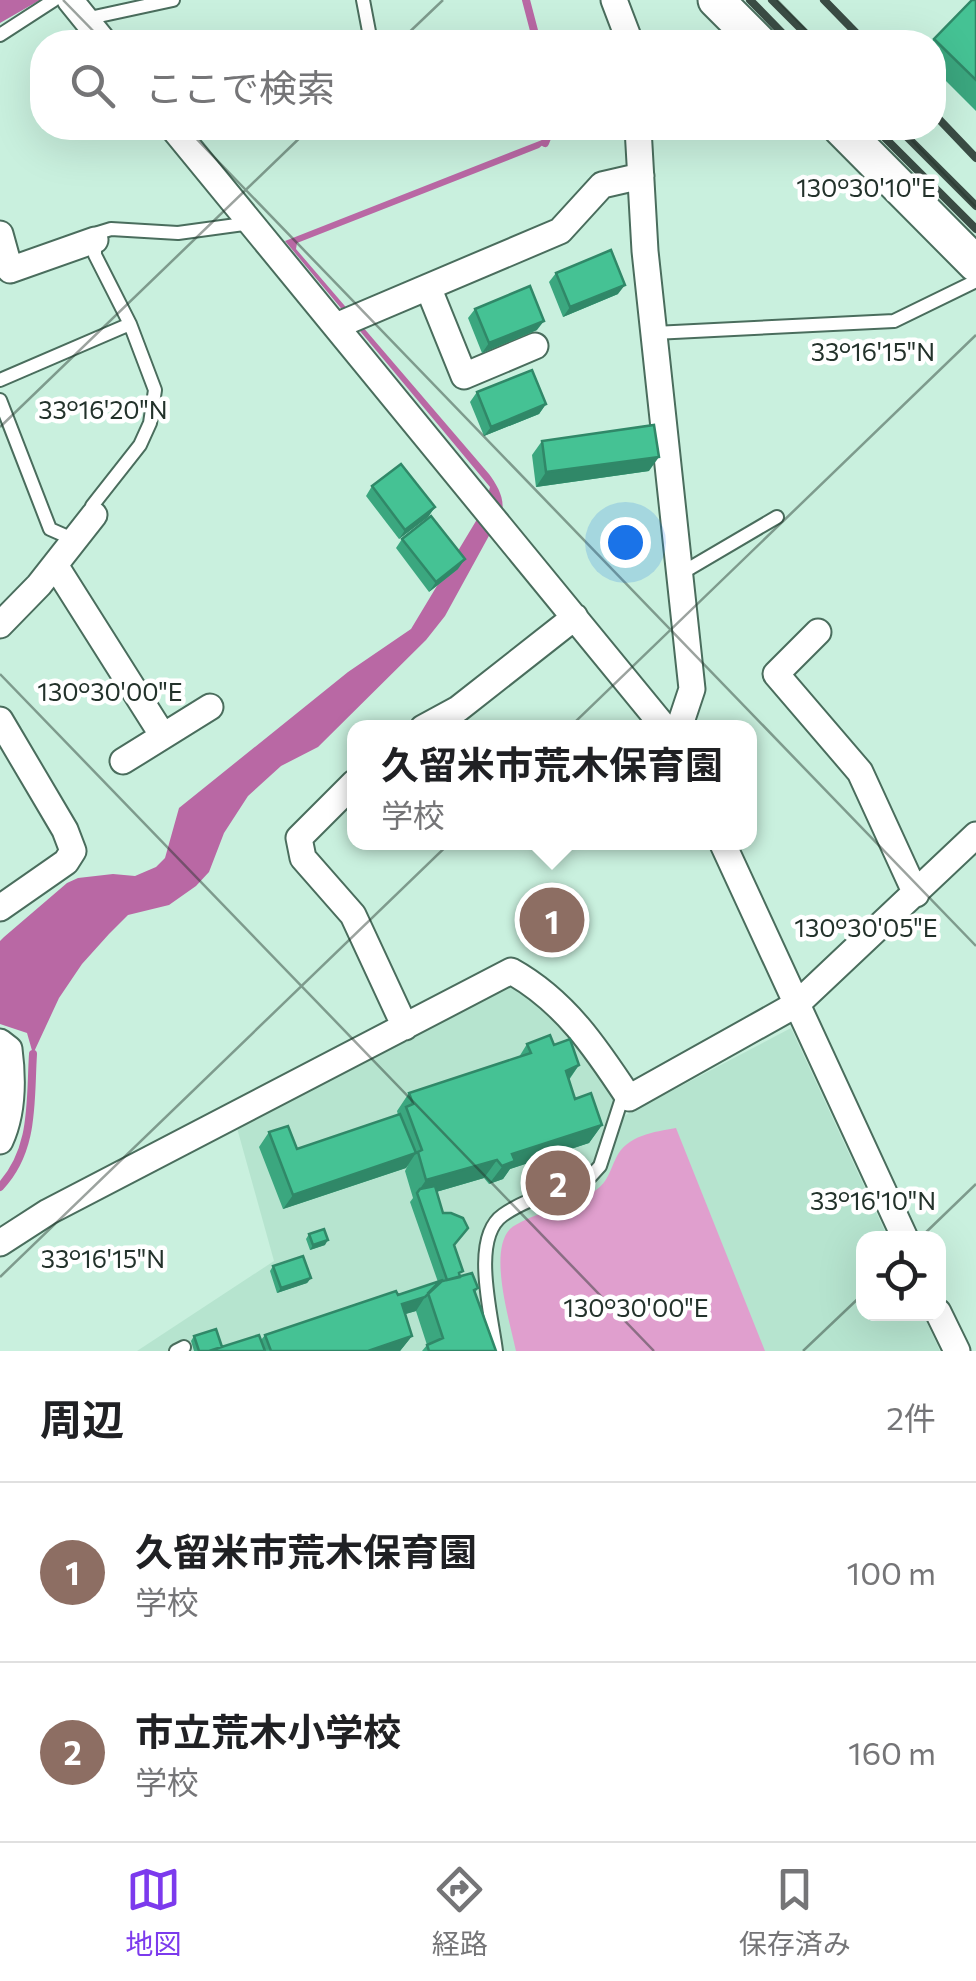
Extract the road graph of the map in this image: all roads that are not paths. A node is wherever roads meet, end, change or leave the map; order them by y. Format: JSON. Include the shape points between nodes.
{"nodes":[{"id":1,"x":54,"y":0,"type":"edge"},
{"id":2,"x":173,"y":0,"type":"edge"},
{"id":3,"x":363,"y":0,"type":"edge"},
{"id":4,"x":614,"y":0,"type":"edge"},
{"id":5,"x":716,"y":0,"type":"edge"},
{"id":6,"x":77,"y":9,"type":"edge"},
{"id":7,"x":94,"y":30,"type":"edge"},
{"id":8,"x":369,"y":30,"type":"edge"},
{"id":9,"x":625,"y":30,"type":"edge"},
{"id":10,"x":746,"y":30,"type":"edge"},
{"id":11,"x":0,"y":35,"type":"edge"},
{"id":12,"x":183,"y":140,"type":"edge"},
{"id":13,"x":639,"y":140,"type":"edge"},
{"id":14,"x":854,"y":140,"type":"edge"},
{"id":15,"x":641,"y":176,"type":"junction"},
{"id":16,"x":251,"y":224,"type":"junction"},
{"id":17,"x":0,"y":234,"type":"edge"},
{"id":18,"x":95,"y":240,"type":"junction"},
{"id":19,"x":976,"y":264,"type":"edge"},
{"id":20,"x":976,"y":282,"type":"edge"},
{"id":21,"x":428,"y":286,"type":"junction"},
{"id":22,"x":130,"y":324,"type":"junction"},
{"id":23,"x":336,"y":326,"type":"junction"},
{"id":24,"x":654,"y":333,"type":"junction"},
{"id":25,"x":535,"y":346,"type":"dead end"},
{"id":26,"x":0,"y":380,"type":"edge"},
{"id":27,"x":0,"y":400,"type":"edge"},
{"id":28,"x":94,"y":515,"type":"joint"},
{"id":29,"x":777,"y":517,"type":"dead end"},
{"id":30,"x":75,"y":540,"type":"junction"},
{"id":31,"x":55,"y":565,"type":"junction"},
{"id":32,"x":680,"y":575,"type":"junction"},
{"id":33,"x":575,"y":617,"type":"junction"},
{"id":34,"x":0,"y":625,"type":"edge"},
{"id":35,"x":818,"y":632,"type":"dead end"},
{"id":36,"x":210,"y":706,"type":"dead end"},
{"id":37,"x":0,"y":720,"type":"edge"},
{"id":38,"x":438,"y":720,"type":"edge"},
{"id":39,"x":659,"y":720,"type":"edge"},
{"id":40,"x":681,"y":720,"type":"edge"},
{"id":41,"x":164,"y":736,"type":"junction"},
{"id":42,"x":123,"y":761,"type":"dead end"},
{"id":43,"x":347,"y":791,"type":"edge"},
{"id":44,"x":976,"y":835,"type":"edge"},
{"id":45,"x":726,"y":850,"type":"edge"},
{"id":46,"x":916,"y":894,"type":"junction"},
{"id":47,"x":0,"y":908,"type":"edge"},
{"id":48,"x":797,"y":1004,"type":"junction"},
{"id":49,"x":404,"y":1027,"type":"junction"},
{"id":50,"x":0,"y":1042,"type":"edge"},
{"id":51,"x":624,"y":1092,"type":"junction"},
{"id":52,"x":0,"y":1141,"type":"edge"},
{"id":53,"x":902,"y":1231,"type":"edge"},
{"id":54,"x":0,"y":1242,"type":"edge"},
{"id":55,"x":942,"y":1321,"type":"edge"},
{"id":56,"x":496,"y":1351,"type":"edge"},
{"id":57,"x":956,"y":1351,"type":"edge"}],
"edges":[{"from":1,"to":11,"type":"lane"},
{"from":2,"to":6,"type":"lane"},
{"from":3,"to":8,"type":"lane"},
{"from":4,"to":9,"type":"street"},
{"from":5,"to":10,"type":"main road"},
{"from":6,"to":7,"type":"street"},
{"from":12,"to":16,"type":"street"},
{"from":13,"to":15,"type":"street"},
{"from":14,"to":19,"type":"main road"},
{"from":15,"to":21,"type":"street","via":[[602,185],[560,232]]},
{"from":15,"to":24,"type":"street"},
{"from":16,"to":18,"type":"lane","via":[[178,234],[111,229]]},
{"from":16,"to":23,"type":"street"},
{"from":17,"to":18,"type":"street","via":[[10,270]]},
{"from":18,"to":22,"type":"lane"},
{"from":20,"to":24,"type":"lane","via":[[884,323]]},
{"from":21,"to":23,"type":"street"},
{"from":21,"to":25,"type":"street","via":[[464,376]]},
{"from":22,"to":26,"type":"lane"},
{"from":22,"to":28,"type":"lane","via":[[155,390],[150,423],[92,506]]},
{"from":23,"to":33,"type":"street"},
{"from":24,"to":32,"type":"street"},
{"from":27,"to":30,"type":"lane","via":[[50,529]]},
{"from":28,"to":30,"type":"street"},
{"from":29,"to":32,"type":"lane"},
{"from":30,"to":31,"type":"street"},
{"from":31,"to":34,"type":"street"},
{"from":31,"to":41,"type":"street"},
{"from":32,"to":40,"type":"street","via":[[692,689]]},
{"from":33,"to":38,"type":"street"},
{"from":33,"to":39,"type":"street"},
{"from":35,"to":46,"type":"street","via":[[776,674],[860,772]]},
{"from":36,"to":41,"type":"street"},
{"from":37,"to":47,"type":"street","via":[[73,851]]},
{"from":41,"to":42,"type":"street"},
{"from":43,"to":49,"type":"street","via":[[299,838],[303,858],[352,915]]},
{"from":44,"to":46,"type":"street"},
{"from":45,"to":48,"type":"street"},
{"from":46,"to":48,"type":"street"},
{"from":48,"to":51,"type":"street","via":[[629,1098]]},
{"from":48,"to":53,"type":"street"},
{"from":49,"to":51,"type":"street","via":[[511,971],[582,1028]]},
{"from":49,"to":54,"type":"street"},
{"from":50,"to":52,"type":"street","via":[[10,1049],[13,1079]]},
{"from":51,"to":56,"type":"lane","via":[[600,1166],[590,1177],[503,1214],[489,1228],[484,1254]]},
{"from":55,"to":57,"type":"street"}]}
